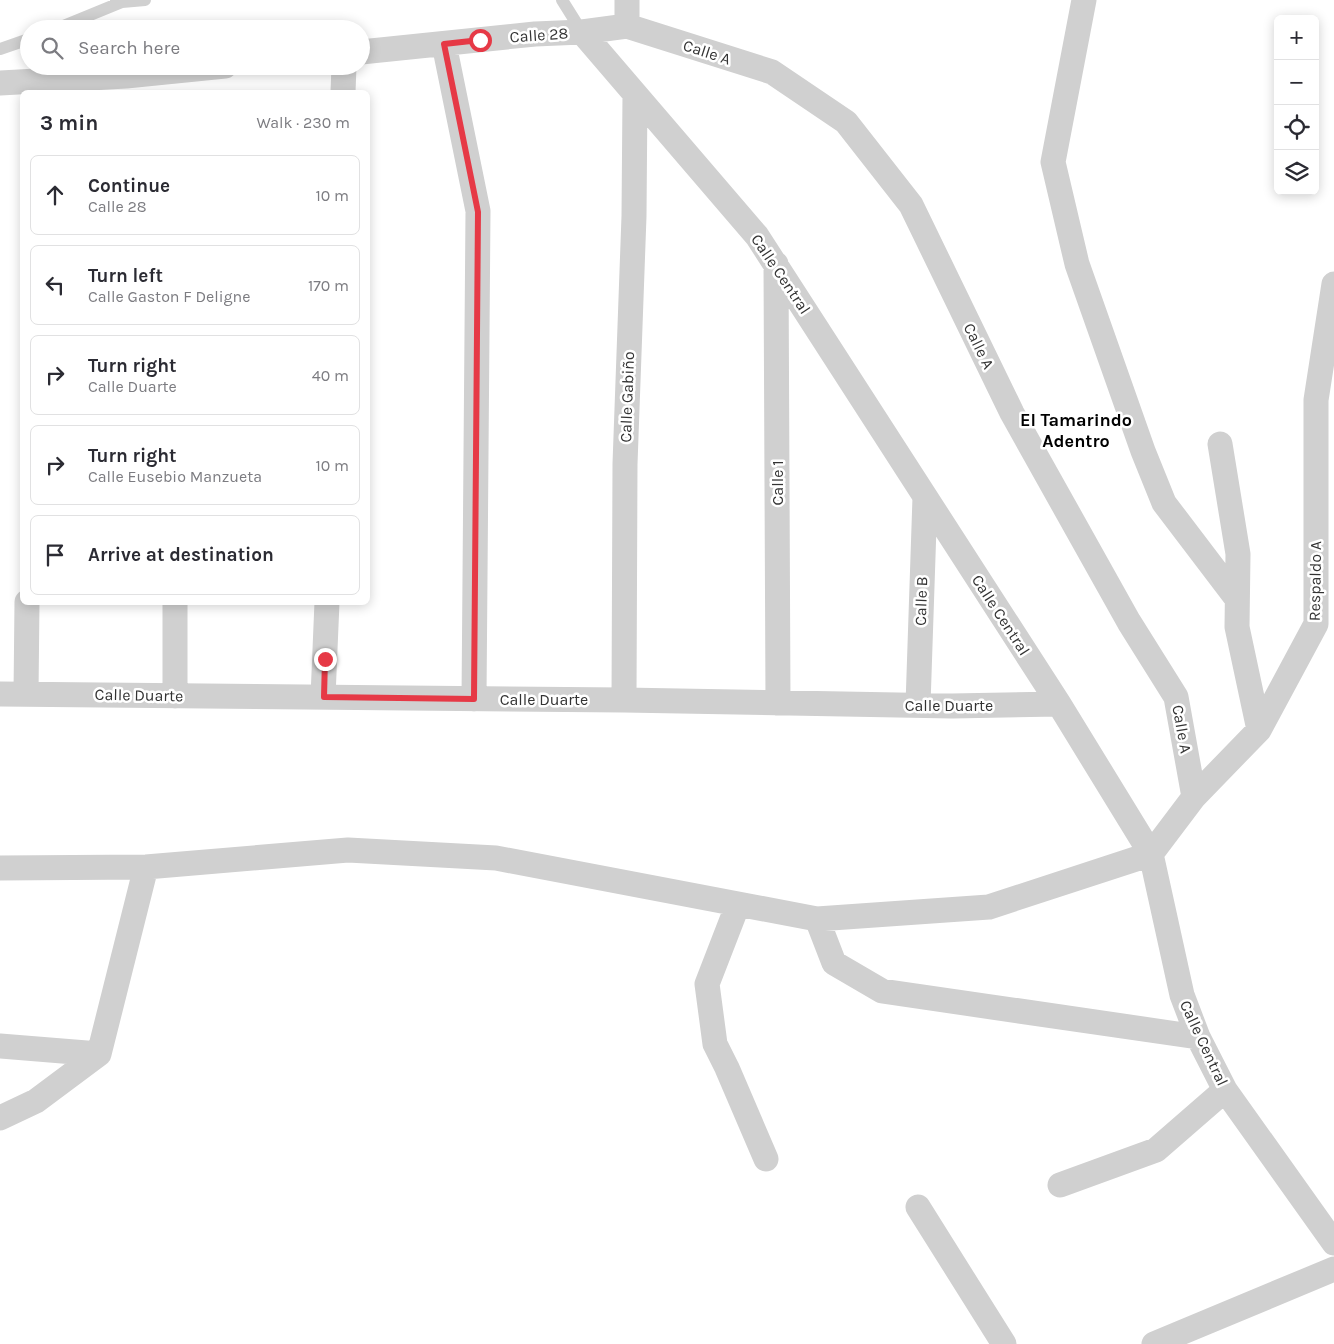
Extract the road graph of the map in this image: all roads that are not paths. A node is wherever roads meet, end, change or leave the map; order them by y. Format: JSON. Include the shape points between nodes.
{"nodes":[{"id":1,"x":144,"y":0,"type":"edge"},
{"id":2,"x":562,"y":0,"type":"edge"},
{"id":3,"x":627,"y":0,"type":"edge"},
{"id":4,"x":1084,"y":0,"type":"edge"},
{"id":5,"x":119,"y":1,"type":"edge"},
{"id":6,"x":76,"y":20,"type":"edge"},
{"id":7,"x":627,"y":26,"type":"junction"},
{"id":8,"x":582,"y":32,"type":"junction"},
{"id":9,"x":20,"y":43,"type":"edge"},
{"id":10,"x":444,"y":44,"type":"junction"},
{"id":11,"x":0,"y":49,"type":"edge"},
{"id":12,"x":370,"y":51,"type":"edge"},
{"id":13,"x":198,"y":75,"type":"edge"},
{"id":14,"x":344,"y":75,"type":"edge"},
{"id":15,"x":177,"y":82,"type":"edge"},
{"id":16,"x":0,"y":83,"type":"edge"},
{"id":17,"x":28,"y":87,"type":"edge"},
{"id":18,"x":343,"y":90,"type":"edge"},
{"id":19,"x":635,"y":94,"type":"junction"},
{"id":20,"x":776,"y":264,"type":"junction"},
{"id":21,"x":1334,"y":284,"type":"edge"},
{"id":22,"x":1220,"y":444,"type":"dead end"},
{"id":23,"x":925,"y":497,"type":"junction"},
{"id":24,"x":1238,"y":599,"type":"junction"},
{"id":25,"x":27,"y":605,"type":"edge"},
{"id":26,"x":175,"y":605,"type":"edge"},
{"id":27,"x":327,"y":605,"type":"edge"},
{"id":28,"x":0,"y":694,"type":"edge"},
{"id":29,"x":26,"y":694,"type":"junction"},
{"id":30,"x":175,"y":696,"type":"junction"},
{"id":31,"x":324,"y":697,"type":"junction"},
{"id":32,"x":474,"y":699,"type":"junction"},
{"id":33,"x":624,"y":700,"type":"junction"},
{"id":34,"x":778,"y":702,"type":"junction"},
{"id":35,"x":1059,"y":704,"type":"junction"},
{"id":36,"x":918,"y":705,"type":"junction"},
{"id":37,"x":1259,"y":730,"type":"junction"},
{"id":38,"x":1194,"y":797,"type":"junction"},
{"id":39,"x":1150,"y":854,"type":"junction"},
{"id":40,"x":146,"y":867,"type":"junction"},
{"id":41,"x":0,"y":868,"type":"edge"},
{"id":42,"x":738,"y":904,"type":"junction"},
{"id":43,"x":817,"y":919,"type":"junction"},
{"id":44,"x":1198,"y":1037,"type":"junction"},
{"id":45,"x":0,"y":1046,"type":"edge"},
{"id":46,"x":99,"y":1054,"type":"junction"},
{"id":47,"x":1225,"y":1090,"type":"junction"},
{"id":48,"x":0,"y":1118,"type":"edge"},
{"id":49,"x":766,"y":1159,"type":"dead end"},
{"id":50,"x":1060,"y":1185,"type":"dead end"},
{"id":51,"x":918,"y":1207,"type":"dead end"},
{"id":52,"x":1334,"y":1243,"type":"edge"},
{"id":53,"x":1334,"y":1269,"type":"edge"},
{"id":54,"x":1004,"y":1344,"type":"edge"},
{"id":55,"x":1154,"y":1344,"type":"edge"}],
"edges":[{"from":1,"to":5,"type":"lane"},
{"from":2,"to":8,"type":"lane"},
{"from":3,"to":7,"type":"street"},
{"from":4,"to":24,"type":"street","via":[[1053,162],[1078,264],[1164,503]]},
{"from":5,"to":6,"type":"lane"},
{"from":7,"to":8,"type":"street","name":"Calle 28"},
{"from":7,"to":38,"type":"street","name":"Calle A","via":[[772,72],[846,122],[911,206],[1012,413],[1129,622],[1176,696]]},
{"from":8,"to":10,"type":"street","name":"Calle 28"},
{"from":8,"to":19,"type":"street","name":"Calle Central"},
{"from":9,"to":11,"type":"lane"},
{"from":10,"to":12,"type":"street","name":"Calle 28"},
{"from":10,"to":32,"type":"street","via":[[478,212]]},
{"from":13,"to":15,"type":"street"},
{"from":14,"to":18,"type":"street"},
{"from":15,"to":17,"type":"street","via":[[126,76]]},
{"from":16,"to":17,"type":"street"},
{"from":19,"to":20,"type":"street","name":"Calle Central","via":[[757,236]]},
{"from":19,"to":33,"type":"street","name":"Calle Gabiño","via":[[625,464]]},
{"from":20,"to":23,"type":"street","name":"Calle Central"},
{"from":20,"to":34,"type":"street","name":"Calle 1"},
{"from":21,"to":37,"type":"street","name":"Respaldo A","via":[[1316,400],[1316,624]]},
{"from":22,"to":24,"type":"street","via":[[1238,554]]},
{"from":23,"to":35,"type":"street","name":"Calle Central"},
{"from":23,"to":36,"type":"street","name":"Calle B"},
{"from":24,"to":37,"type":"street","via":[[1238,627]]},
{"from":25,"to":29,"type":"street"},
{"from":26,"to":30,"type":"street"},
{"from":27,"to":31,"type":"street"},
{"from":28,"to":29,"type":"street","name":"Calle Duarte"},
{"from":29,"to":30,"type":"street","name":"Calle Duarte"},
{"from":30,"to":31,"type":"street","name":"Calle Duarte"},
{"from":31,"to":32,"type":"street","name":"Calle Duarte"},
{"from":32,"to":33,"type":"street","name":"Calle Duarte"},
{"from":33,"to":34,"type":"street","name":"Calle Duarte"},
{"from":34,"to":36,"type":"street","name":"Calle Duarte"},
{"from":35,"to":36,"type":"street","name":"Calle Duarte"},
{"from":35,"to":39,"type":"street","name":"Calle Central"},
{"from":37,"to":38,"type":"street","name":"Respaldo A"},
{"from":38,"to":39,"type":"street","name":"Respaldo A"},
{"from":39,"to":43,"type":"street","via":[[988,907]]},
{"from":39,"to":44,"type":"street","name":"Calle Central","via":[[1182,995]]},
{"from":40,"to":41,"type":"street"},
{"from":40,"to":42,"type":"street","via":[[348,850],[496,858]]},
{"from":40,"to":46,"type":"street"},
{"from":42,"to":43,"type":"street"},
{"from":42,"to":49,"type":"street","via":[[707,984],[715,1044]]},
{"from":43,"to":44,"type":"street","via":[[834,963],[882,991]]},
{"from":44,"to":47,"type":"street","name":"Calle Central"},
{"from":45,"to":46,"type":"street"},
{"from":46,"to":48,"type":"street","via":[[36,1101]]},
{"from":47,"to":50,"type":"street","via":[[1156,1150]]},
{"from":47,"to":52,"type":"street","name":"Calle Central"},
{"from":51,"to":54,"type":"street"},
{"from":53,"to":55,"type":"street"}]}
